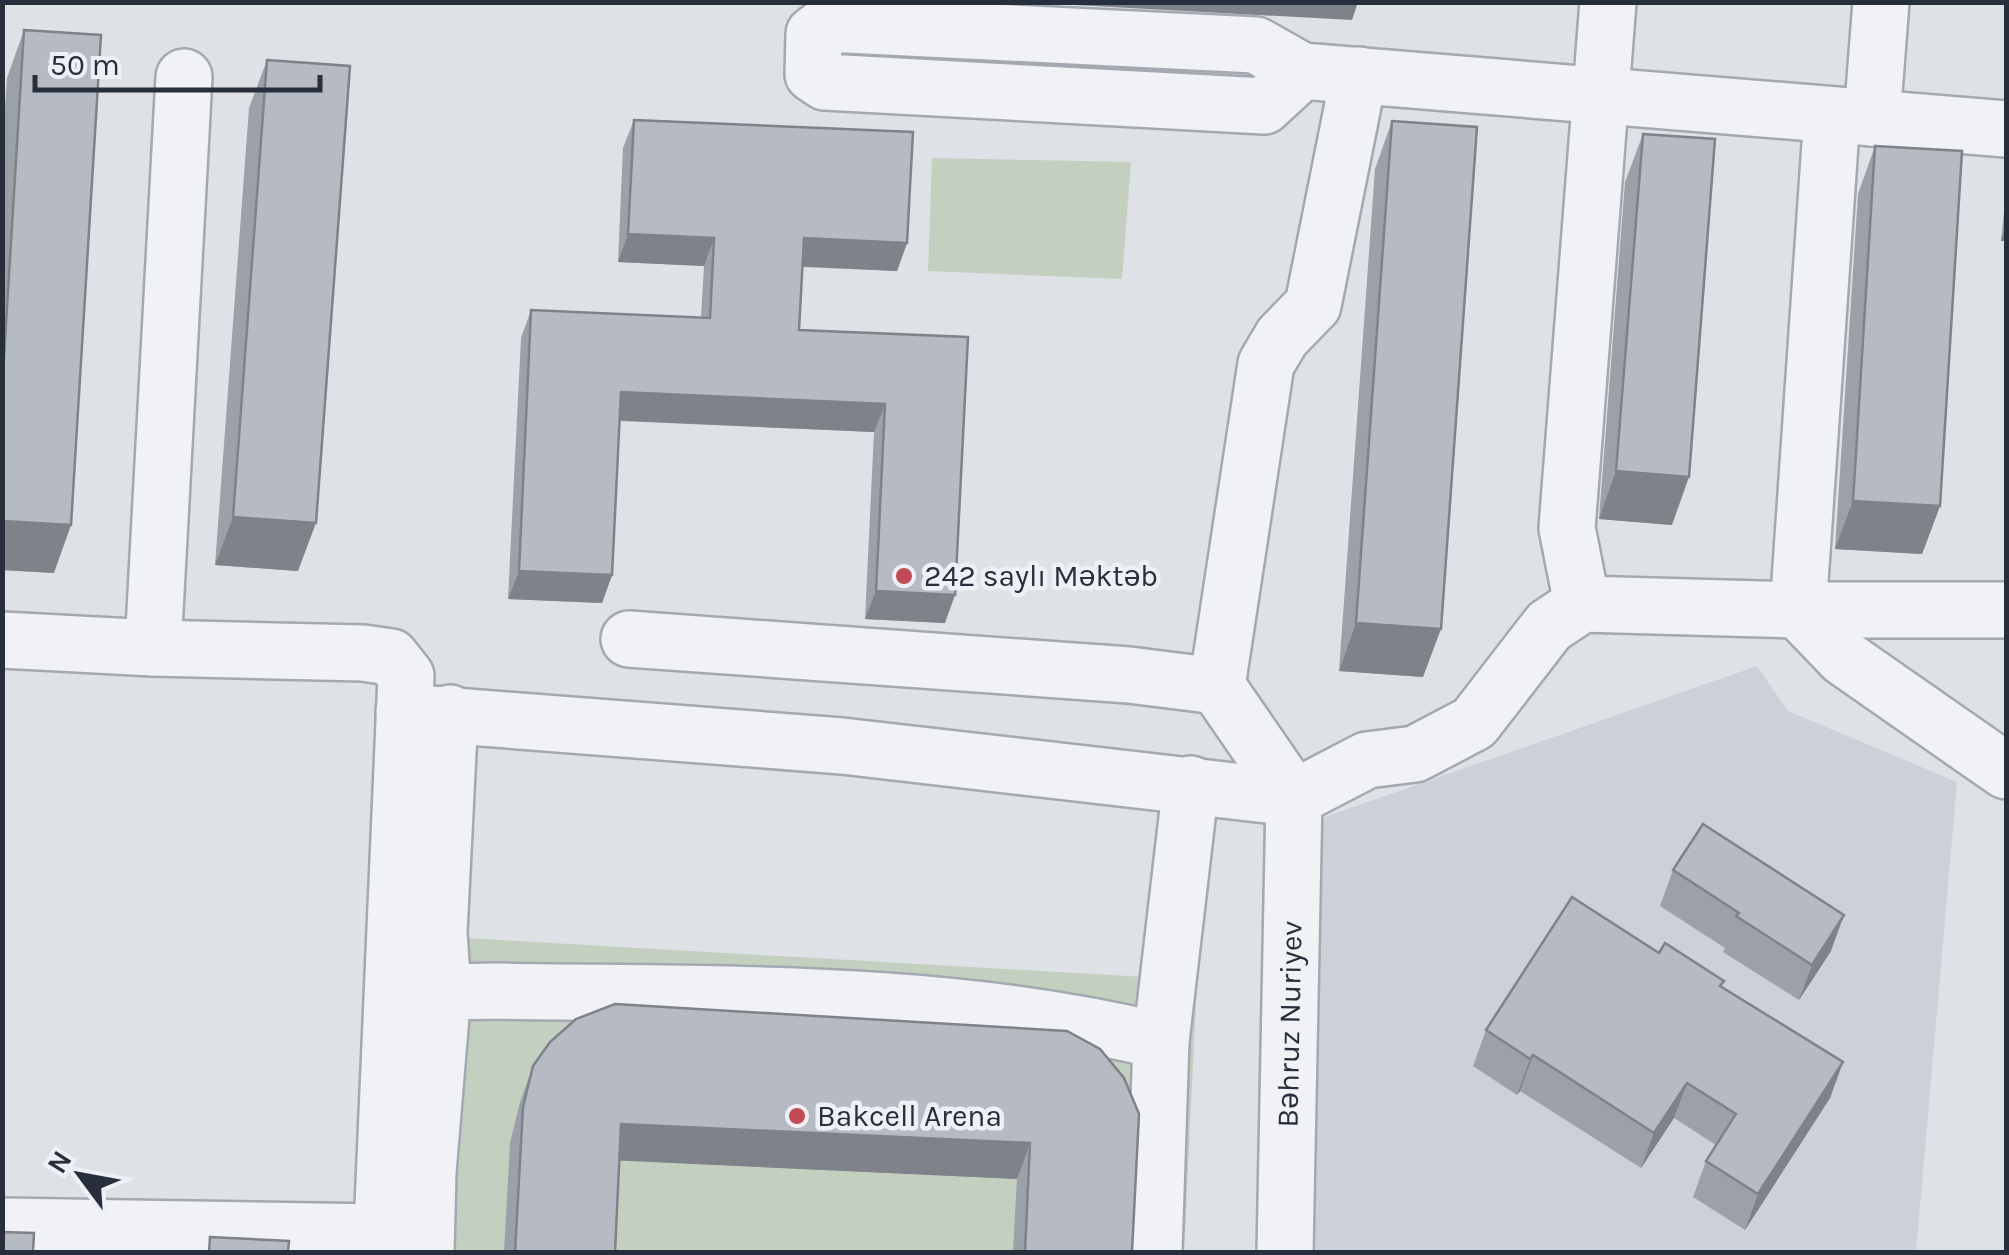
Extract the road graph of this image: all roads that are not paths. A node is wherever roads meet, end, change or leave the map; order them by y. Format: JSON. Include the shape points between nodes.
{"nodes":[{"id":1,"x":1608,"y":2,"type":"edge"},
{"id":2,"x":1881,"y":2,"type":"edge"},
{"id":3,"x":1302,"y":71,"type":"junction"},
{"id":4,"x":1359,"y":76,"type":"junction"},
{"id":5,"x":184,"y":77,"type":"dead end"},
{"id":6,"x":1599,"y":96,"type":"junction"},
{"id":7,"x":1852,"y":116,"type":"junction"},
{"id":8,"x":2006,"y":129,"type":"edge"},
{"id":9,"x":1582,"y":604,"type":"junction"},
{"id":10,"x":1798,"y":610,"type":"junction"},
{"id":11,"x":2006,"y":610,"type":"edge"},
{"id":12,"x":630,"y":639,"type":"dead end"},
{"id":13,"x":2,"y":640,"type":"edge"},
{"id":14,"x":152,"y":648,"type":"junction"},
{"id":15,"x":1217,"y":686,"type":"junction"},
{"id":16,"x":427,"y":712,"type":"junction"},
{"id":17,"x":2006,"y":771,"type":"edge"},
{"id":18,"x":1191,"y":784,"type":"junction"},
{"id":19,"x":1294,"y":798,"type":"junction"},
{"id":20,"x":444,"y":992,"type":"junction"},
{"id":21,"x":1161,"y":1041,"type":"junction"},
{"id":22,"x":2,"y":1226,"type":"edge"},
{"id":23,"x":156,"y":1241,"type":"edge"},
{"id":24,"x":396,"y":1246,"type":"edge"},
{"id":25,"x":1154,"y":1252,"type":"edge"},
{"id":26,"x":1285,"y":1252,"type":"edge"}],
"edges":[{"from":1,"to":6,"type":"street"},
{"from":2,"to":7,"type":"street"},
{"from":3,"to":3,"type":"street","via":[[1256,45],[826,24],[814,34],[813,74],[824,82],[1264,106]]},
{"from":3,"to":4,"type":"street"},
{"from":4,"to":6,"type":"street"},
{"from":4,"to":15,"type":"street","via":[[1314,305],[1266,364]]},
{"from":5,"to":14,"type":"street"},
{"from":6,"to":7,"type":"street"},
{"from":6,"to":9,"type":"street","via":[[1567,528]]},
{"from":7,"to":8,"type":"street"},
{"from":7,"to":10,"type":"street"},
{"from":9,"to":10,"type":"street"},
{"from":9,"to":19,"type":"street","via":[[1549,626],[1474,723],[1416,754],[1367,760]]},
{"from":10,"to":11,"type":"street"},
{"from":10,"to":17,"type":"street","via":[[1844,658]]},
{"from":12,"to":15,"type":"street"},
{"from":13,"to":14,"type":"street"},
{"from":14,"to":16,"type":"street","via":[[390,657]]},
{"from":15,"to":19,"type":"street"},
{"from":16,"to":18,"type":"street","via":[[842,746]]},
{"from":16,"to":20,"type":"street"},
{"from":16,"to":24,"type":"street"},
{"from":18,"to":19,"type":"street"},
{"from":18,"to":21,"type":"street"},
{"from":19,"to":26,"type":"street","name":"Bəhruz Nuriyev"},
{"from":20,"to":21,"type":"street","via":[[847,998],[998,1009]]},
{"from":20,"to":24,"type":"street","via":[[428,1172]]},
{"from":21,"to":25,"type":"street"},
{"from":22,"to":23,"type":"street"},
{"from":23,"to":24,"type":"street"}]}
